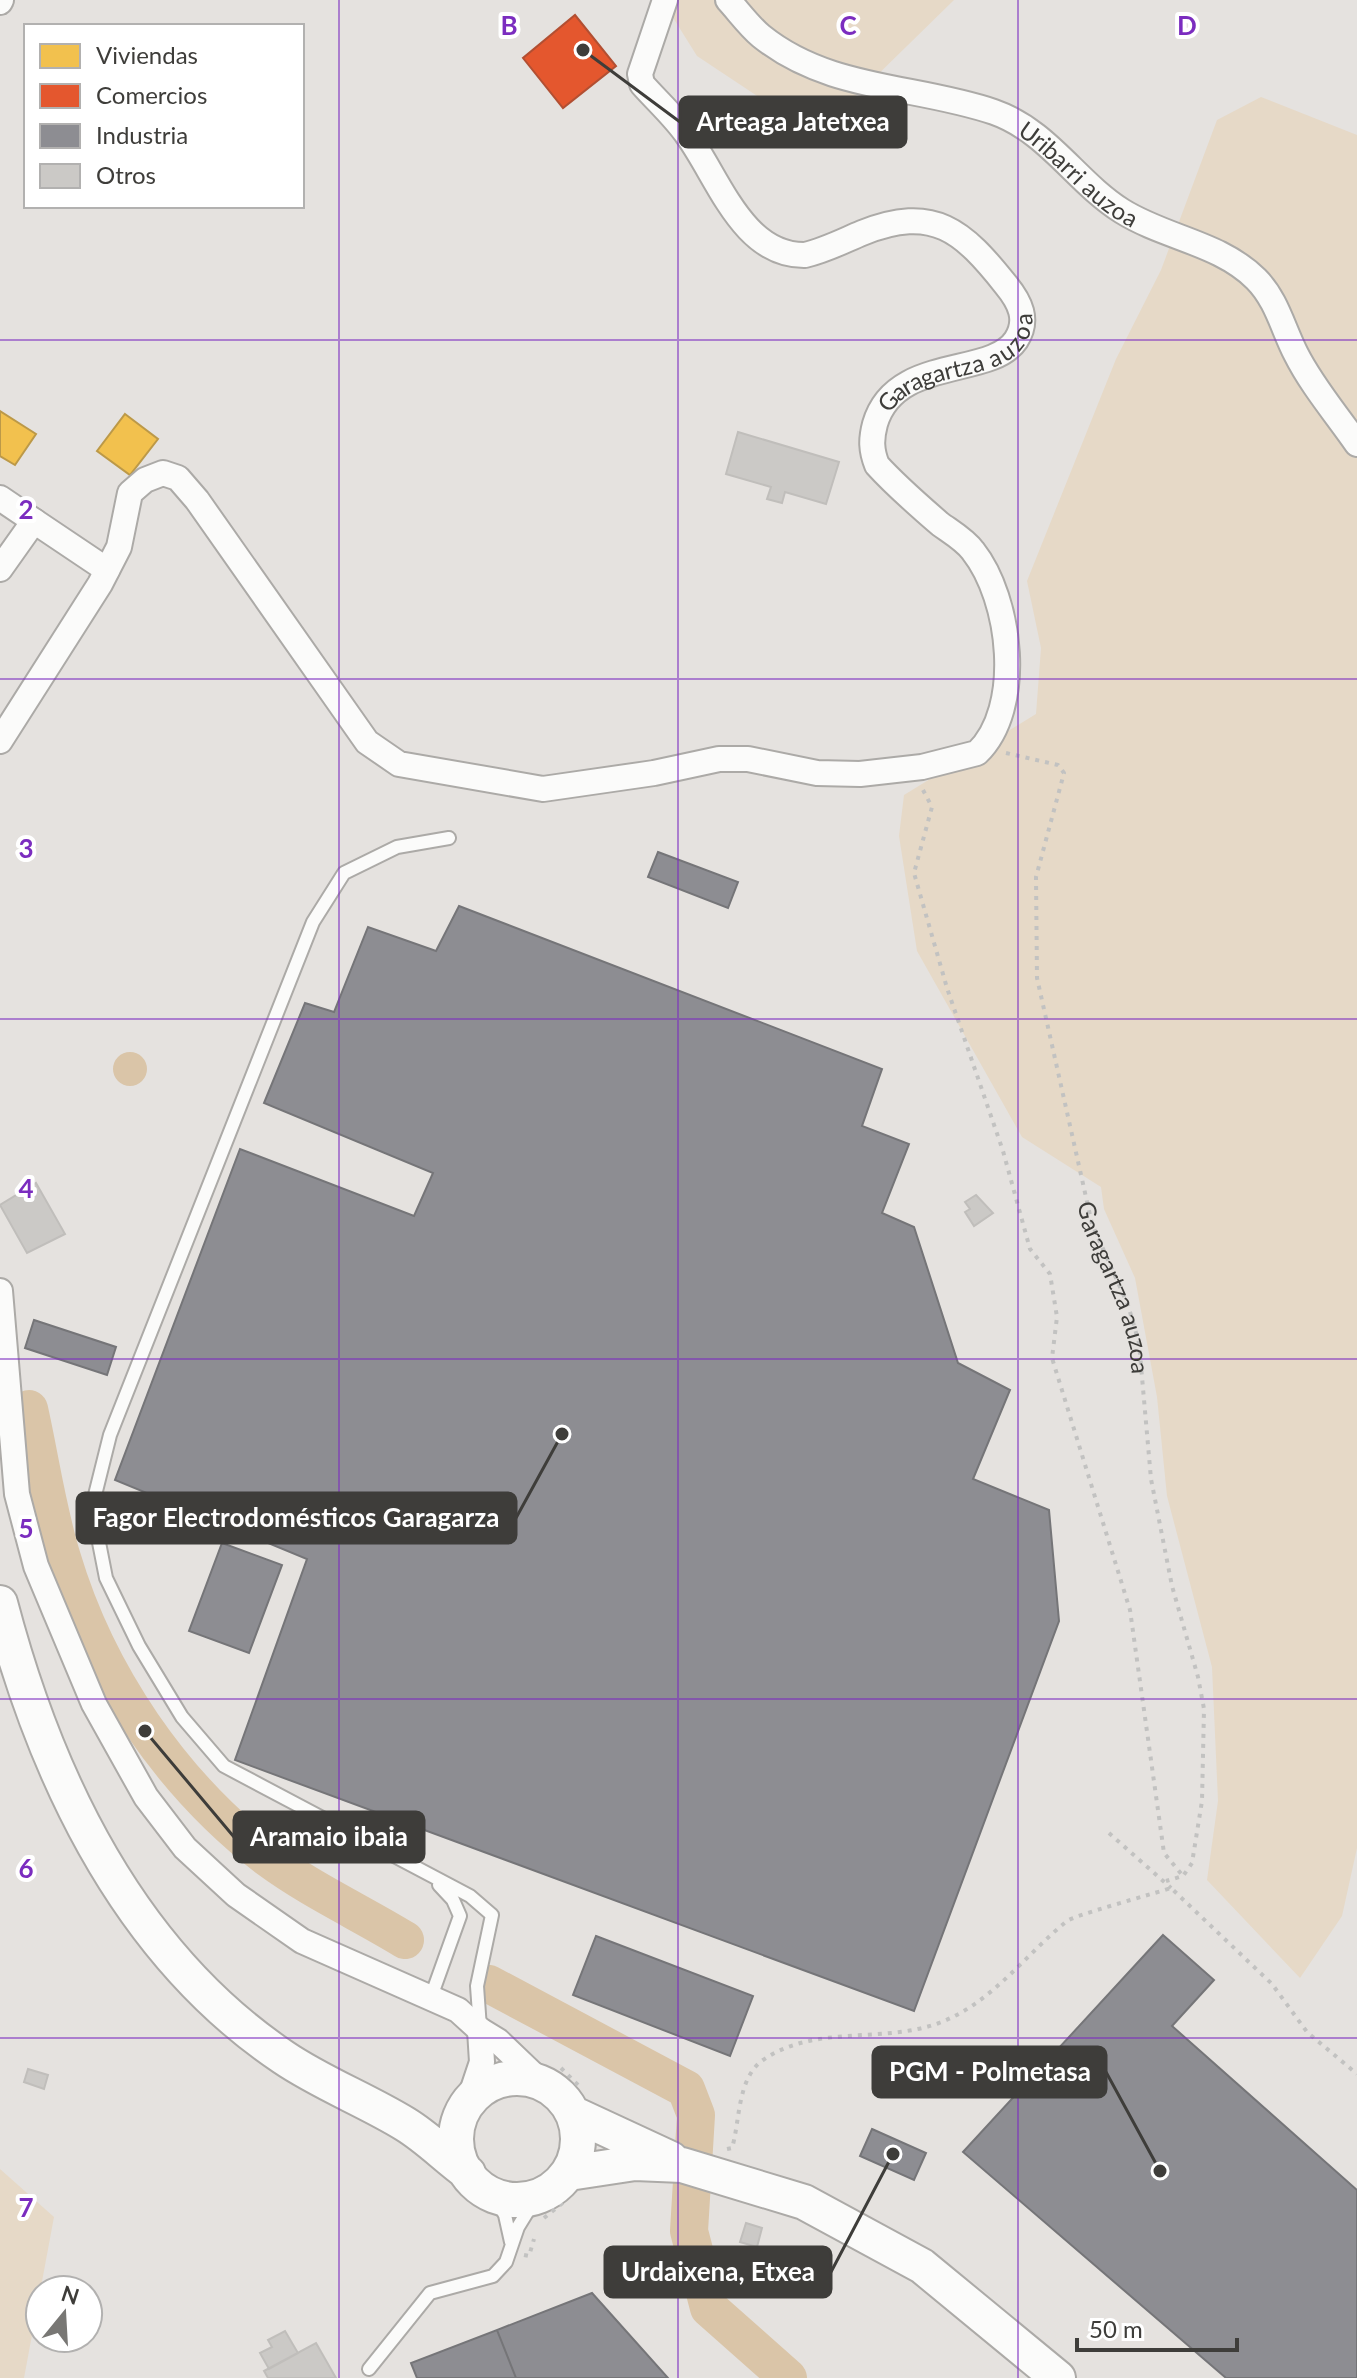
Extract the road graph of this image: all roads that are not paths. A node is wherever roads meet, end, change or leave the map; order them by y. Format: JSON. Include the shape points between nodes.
{"nodes":[{"id":1,"x":665,"y":0,"type":"edge"},
{"id":2,"x":728,"y":0,"type":"edge"},
{"id":3,"x":1357,"y":444,"type":"edge"},
{"id":4,"x":0,"y":498,"type":"edge"},
{"id":5,"x":34,"y":521,"type":"junction"},
{"id":6,"x":0,"y":569,"type":"edge"},
{"id":7,"x":107,"y":570,"type":"junction"},
{"id":8,"x":0,"y":741,"type":"edge"},
{"id":9,"x":449,"y":838,"type":"dead end"},
{"id":10,"x":0,"y":1291,"type":"edge"},
{"id":11,"x":0,"y":1603,"type":"edge"},
{"id":12,"x":435,"y":1879,"type":"junction"},
{"id":13,"x":431,"y":1997,"type":"junction"},
{"id":14,"x":480,"y":2030,"type":"junction"},
{"id":15,"x":548,"y":2073,"type":"junction"},
{"id":16,"x":578,"y":2101,"type":"junction"},
{"id":17,"x":465,"y":2108,"type":"junction"},
{"id":18,"x":381,"y":2110,"type":"junction"},
{"id":19,"x":681,"y":2164,"type":"junction"},
{"id":20,"x":480,"y":2183,"type":"junction"},
{"id":21,"x":572,"y":2184,"type":"junction"},
{"id":22,"x":537,"y":2210,"type":"junction"},
{"id":23,"x":510,"y":2247,"type":"junction"},
{"id":24,"x":369,"y":2369,"type":"dead end"},
{"id":25,"x":1058,"y":2378,"type":"edge"}],
"edges":[{"from":1,"to":7,"type":"street","name":"Garagartza auzoa","via":[[643,63],[642,84],[687,134],[760,242],[805,255],[883,227],[933,222],[963,237],[1016,297],[1022,328],[1007,351],[914,380],[891,395],[872,436],[877,465],[971,548],[999,601],[1006,674],[1002,702],[996,728],[977,753],[911,769],[860,774],[817,773],[736,758],[543,789],[399,764],[367,742],[178,478],[163,473],[130,493],[119,547]]},
{"from":2,"to":3,"type":"street","name":"Uribarri auzoa","via":[[760,35],[825,73],[995,113],[1032,130],[1120,210],[1236,262],[1258,281],[1278,311],[1297,355]]},
{"from":4,"to":5,"type":"street"},
{"from":5,"to":6,"type":"street"},
{"from":5,"to":7,"type":"street"},
{"from":7,"to":8,"type":"street"},
{"from":9,"to":12,"type":"lane","via":[[397,847],[344,873],[313,922],[110,1435],[92,1507],[106,1578],[139,1646],[182,1717],[224,1766]]},
{"from":10,"to":13,"type":"street","via":[[17,1494],[36,1566],[94,1704],[146,1797],[185,1848],[236,1895],[302,1941]]},
{"from":11,"to":18,"type":"main road","via":[[39,1729],[117,1887],[189,1980],[283,2058]]},
{"from":12,"to":13,"type":"lane","via":[[460,1916]]},
{"from":12,"to":14,"type":"lane","via":[[470,1896],[492,1915],[477,1986]]},
{"from":13,"to":14,"type":"street","via":[[458,2010]]},
{"from":14,"to":15,"type":"street"},
{"from":14,"to":17,"type":"street","via":[[482,2062]]},
{"from":15,"to":16,"type":"main road","via":[[558,2093]]},
{"from":15,"to":17,"type":"main road","via":[[488,2084]]},
{"from":16,"to":19,"type":"main road"},
{"from":16,"to":21,"type":"main road"},
{"from":17,"to":18,"type":"main road","via":[[419,2117]]},
{"from":17,"to":20,"type":"main road","via":[[456,2144]]},
{"from":18,"to":20,"type":"main road"},
{"from":19,"to":21,"type":"main road","via":[[635,2163]]},
{"from":19,"to":25,"type":"main road","via":[[724,2164],[922,2266]]},
{"from":20,"to":22,"type":"main road"},
{"from":20,"to":23,"type":"lane","via":[[505,2215]]},
{"from":21,"to":22,"type":"main road","via":[[557,2186]]},
{"from":22,"to":23,"type":"lane"},
{"from":23,"to":24,"type":"lane","via":[[506,2262],[493,2276],[430,2293]]}]}
